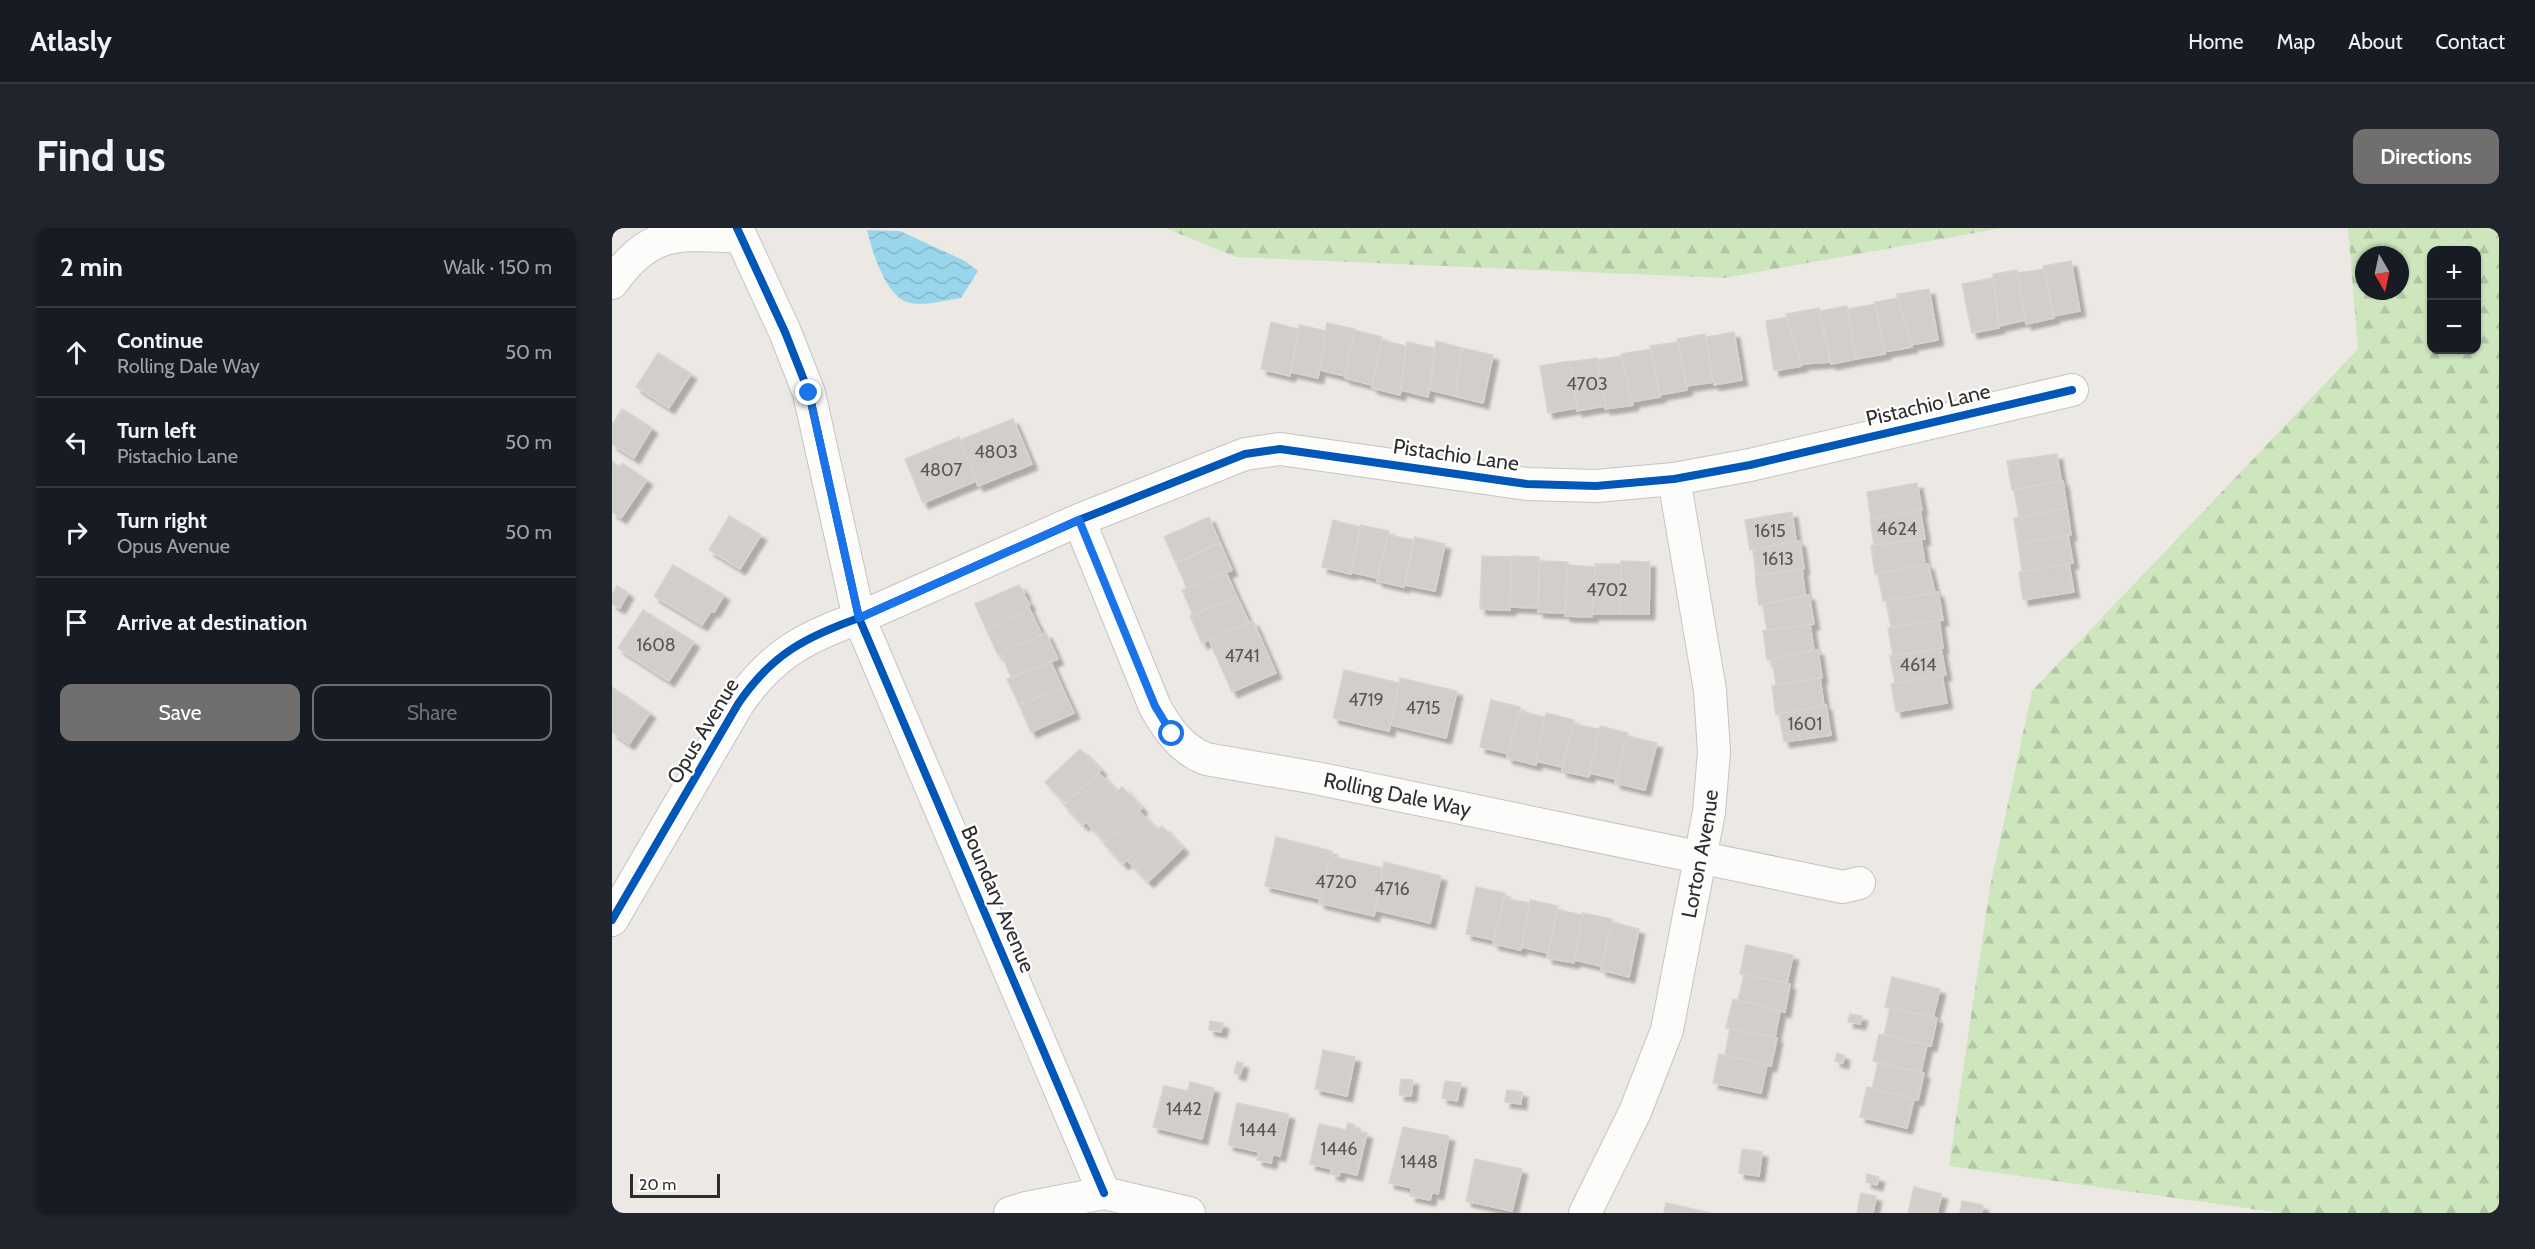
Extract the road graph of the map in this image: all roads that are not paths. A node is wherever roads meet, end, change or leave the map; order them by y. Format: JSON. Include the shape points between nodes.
{"nodes":[{"id":1,"x":739,"y":233,"type":"edge"},
{"id":2,"x":612,"y":282,"type":"edge"},
{"id":3,"x":2072,"y":390,"type":"dead end"},
{"id":4,"x":1674,"y":479,"type":"junction"},
{"id":5,"x":1079,"y":520,"type":"junction"},
{"id":6,"x":859,"y":618,"type":"junction"},
{"id":7,"x":1701,"y":858,"type":"junction"},
{"id":8,"x":1859,"y":883,"type":"dead end"},
{"id":9,"x":612,"y":920,"type":"edge"},
{"id":10,"x":1104,"y":1193,"type":"junction"},
{"id":11,"x":1010,"y":1213,"type":"edge"},
{"id":12,"x":1189,"y":1213,"type":"edge"},
{"id":13,"x":1585,"y":1213,"type":"edge"}],
"edges":[{"from":1,"to":2,"type":"street","via":[[674,233],[642,246]]},
{"from":1,"to":6,"type":"street","via":[[809,393]]},
{"from":3,"to":4,"type":"street","name":"Pistachio Lane"},
{"from":4,"to":5,"type":"street","name":"Pistachio Lane","via":[[1596,486],[1546,485],[1280,449],[1245,454]]},
{"from":4,"to":7,"type":"street","name":"Lorton Avenue","via":[[1710,690],[1714,752]]},
{"from":5,"to":6,"type":"street","name":"Pistachio Lane"},
{"from":5,"to":7,"type":"street","name":"Rolling Dale Way","via":[[1155,706],[1172,734],[1192,753],[1206,759]]},
{"from":6,"to":9,"type":"street","name":"Opus Avenue","via":[[804,640],[753,682]]},
{"from":6,"to":10,"type":"street","name":"Boundary Avenue"},
{"from":7,"to":8,"type":"street","name":"Rolling Dale Way","via":[[1843,887]]},
{"from":7,"to":13,"type":"street","name":"Lorton Avenue","via":[[1667,1030],[1635,1112]]},
{"from":10,"to":11,"type":"street"},
{"from":10,"to":12,"type":"street"}]}
